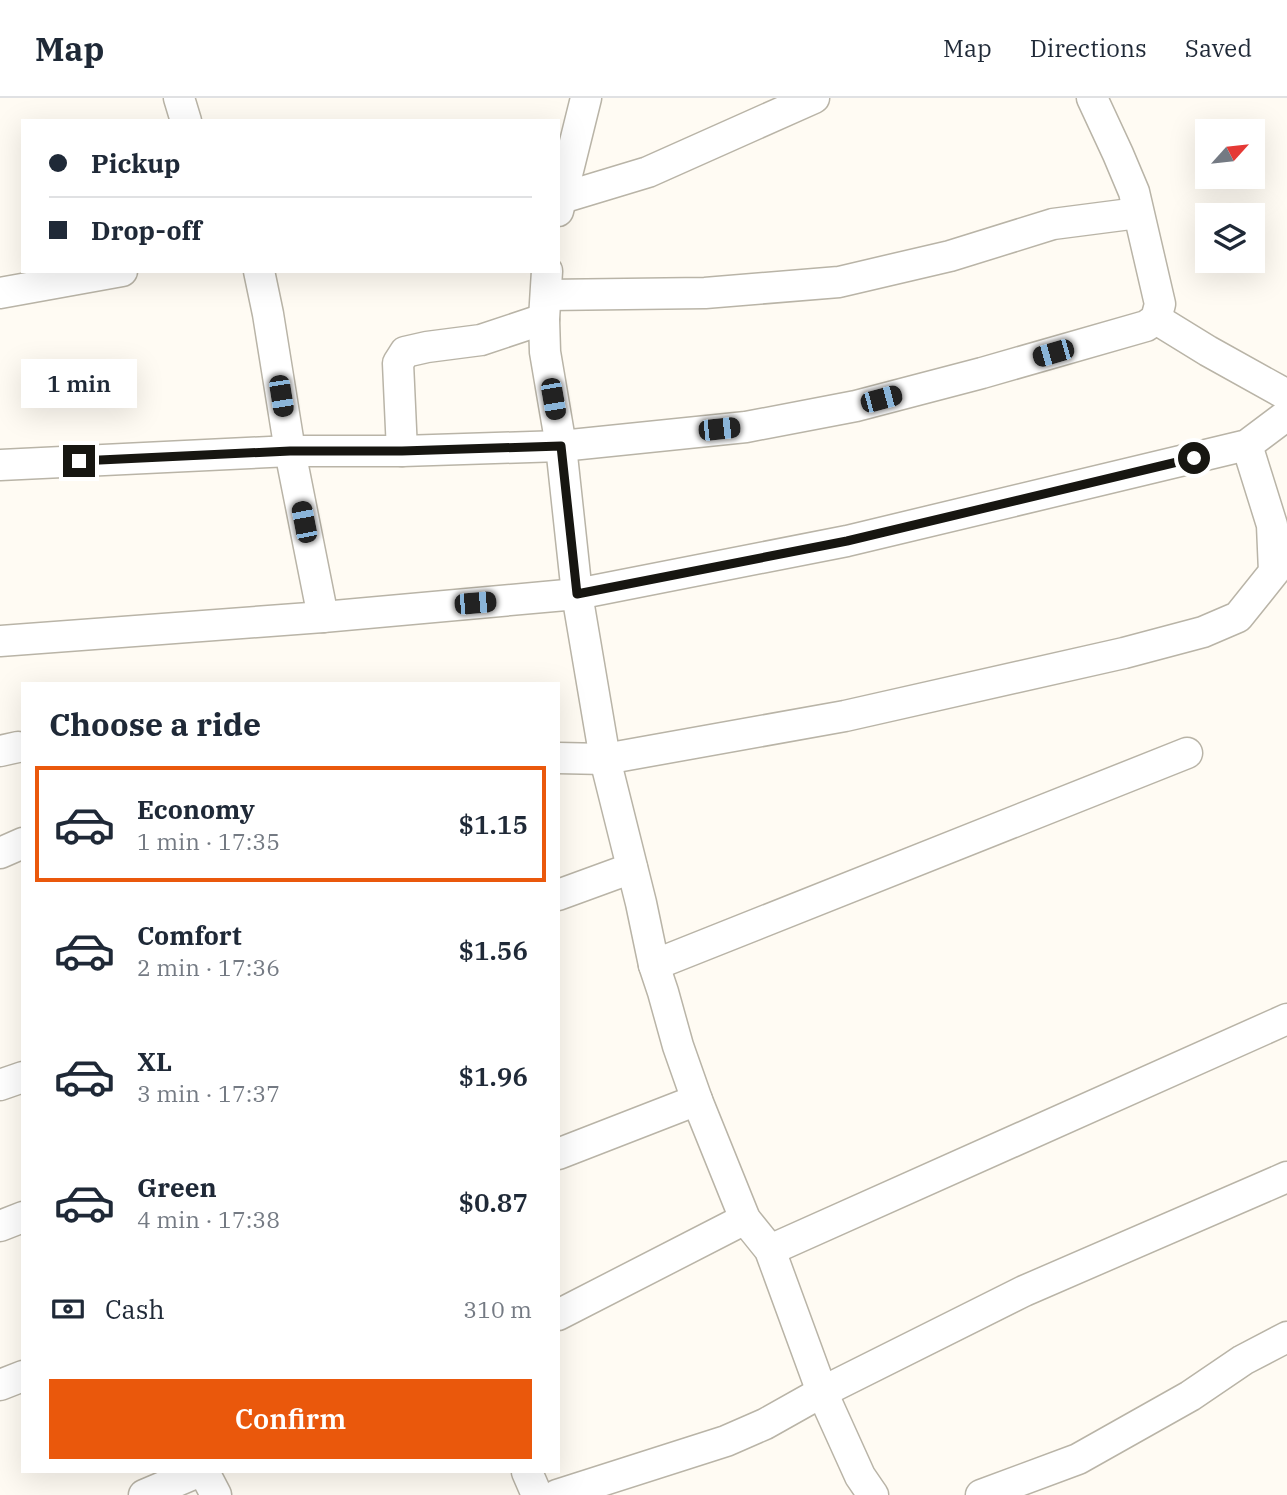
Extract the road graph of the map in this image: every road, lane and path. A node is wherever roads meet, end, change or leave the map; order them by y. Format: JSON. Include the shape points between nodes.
{"nodes":[{"id":1,"x":179,"y":98,"type":"edge"},
{"id":2,"x":586,"y":98,"type":"edge"},
{"id":3,"x":814,"y":98,"type":"edge"},
{"id":4,"x":1092,"y":98,"type":"edge"},
{"id":5,"x":185,"y":119,"type":"edge"},
{"id":6,"x":560,"y":202,"type":"edge"},
{"id":7,"x":1138,"y":213,"type":"junction"},
{"id":8,"x":110,"y":273,"type":"edge"},
{"id":9,"x":259,"y":273,"type":"edge"},
{"id":10,"x":0,"y":293,"type":"edge"},
{"id":11,"x":546,"y":295,"type":"edge"},
{"id":12,"x":1156,"y":319,"type":"junction"},
{"id":13,"x":1287,"y":395,"type":"edge"},
{"id":14,"x":1287,"y":415,"type":"edge"},
{"id":15,"x":1247,"y":445,"type":"junction"},
{"id":16,"x":561,"y":446,"type":"junction"},
{"id":17,"x":290,"y":451,"type":"junction"},
{"id":18,"x":402,"y":451,"type":"junction"},
{"id":19,"x":0,"y":465,"type":"edge"},
{"id":20,"x":577,"y":594,"type":"junction"},
{"id":21,"x":323,"y":617,"type":"junction"},
{"id":22,"x":0,"y":642,"type":"edge"},
{"id":23,"x":1187,"y":753,"type":"dead end"},
{"id":24,"x":560,"y":758,"type":"edge"},
{"id":25,"x":605,"y":759,"type":"junction"},
{"id":26,"x":21,"y":844,"type":"edge"},
{"id":27,"x":0,"y":853,"type":"edge"},
{"id":28,"x":632,"y":868,"type":"junction"},
{"id":29,"x":560,"y":894,"type":"edge"},
{"id":30,"x":659,"y":978,"type":"junction"},
{"id":31,"x":1287,"y":1019,"type":"edge"},
{"id":32,"x":21,"y":1078,"type":"edge"},
{"id":33,"x":0,"y":1085,"type":"edge"},
{"id":34,"x":697,"y":1100,"type":"junction"},
{"id":35,"x":560,"y":1153,"type":"edge"},
{"id":36,"x":1287,"y":1177,"type":"edge"},
{"id":37,"x":21,"y":1218,"type":"edge"},
{"id":38,"x":745,"y":1219,"type":"junction"},
{"id":39,"x":0,"y":1226,"type":"edge"},
{"id":40,"x":770,"y":1250,"type":"junction"},
{"id":41,"x":560,"y":1314,"type":"edge"},
{"id":42,"x":1287,"y":1337,"type":"edge"},
{"id":43,"x":21,"y":1377,"type":"edge"},
{"id":44,"x":0,"y":1385,"type":"edge"},
{"id":45,"x":822,"y":1392,"type":"junction"},
{"id":46,"x":196,"y":1473,"type":"edge"},
{"id":47,"x":205,"y":1473,"type":"edge"},
{"id":48,"x":527,"y":1473,"type":"edge"},
{"id":49,"x":144,"y":1495,"type":"edge"},
{"id":50,"x":216,"y":1495,"type":"edge"},
{"id":51,"x":537,"y":1495,"type":"edge"},
{"id":52,"x":557,"y":1495,"type":"edge"},
{"id":53,"x":873,"y":1495,"type":"edge"},
{"id":54,"x":981,"y":1495,"type":"edge"}],
"edges":[{"from":1,"to":5,"type":"street"},
{"from":2,"to":6,"type":"street"},
{"from":3,"to":6,"type":"street","via":[[648,172]]},
{"from":4,"to":7,"type":"street"},
{"from":7,"to":11,"type":"street","via":[[1053,224],[950,256],[839,282],[705,293]]},
{"from":7,"to":12,"type":"street","via":[[1160,304]]},
{"from":8,"to":10,"type":"street"},
{"from":9,"to":17,"type":"street"},
{"from":11,"to":16,"type":"street","via":[[545,352]]},
{"from":11,"to":18,"type":"street","via":[[481,340],[405,352],[398,363]]},
{"from":12,"to":13,"type":"street"},
{"from":12,"to":16,"type":"street","via":[[1146,326],[856,406],[746,427]]},
{"from":14,"to":15,"type":"street"},
{"from":15,"to":20,"type":"street","via":[[847,541]]},
{"from":15,"to":25,"type":"street","via":[[1272,525],[1274,572],[1238,617],[1203,632],[1124,653],[845,716]]},
{"from":16,"to":18,"type":"street"},
{"from":16,"to":20,"type":"street"},
{"from":17,"to":18,"type":"street"},
{"from":17,"to":19,"type":"street"},
{"from":17,"to":21,"type":"street"},
{"from":20,"to":21,"type":"street"},
{"from":20,"to":25,"type":"street"},
{"from":21,"to":22,"type":"street"},
{"from":23,"to":30,"type":"street"},
{"from":24,"to":25,"type":"street"},
{"from":25,"to":28,"type":"street"},
{"from":26,"to":27,"type":"street"},
{"from":28,"to":29,"type":"street"},
{"from":28,"to":30,"type":"street"},
{"from":30,"to":34,"type":"street"},
{"from":31,"to":40,"type":"street"},
{"from":32,"to":33,"type":"street"},
{"from":34,"to":35,"type":"street"},
{"from":34,"to":38,"type":"street"},
{"from":36,"to":45,"type":"street","via":[[1024,1291]]},
{"from":37,"to":39,"type":"street"},
{"from":38,"to":40,"type":"street"},
{"from":38,"to":41,"type":"street"},
{"from":40,"to":45,"type":"street"},
{"from":42,"to":54,"type":"street","via":[[1078,1459]]},
{"from":43,"to":44,"type":"street"},
{"from":45,"to":52,"type":"street","via":[[726,1441]]},
{"from":45,"to":53,"type":"street"},
{"from":46,"to":49,"type":"street"},
{"from":47,"to":50,"type":"street"},
{"from":48,"to":51,"type":"street"}]}
